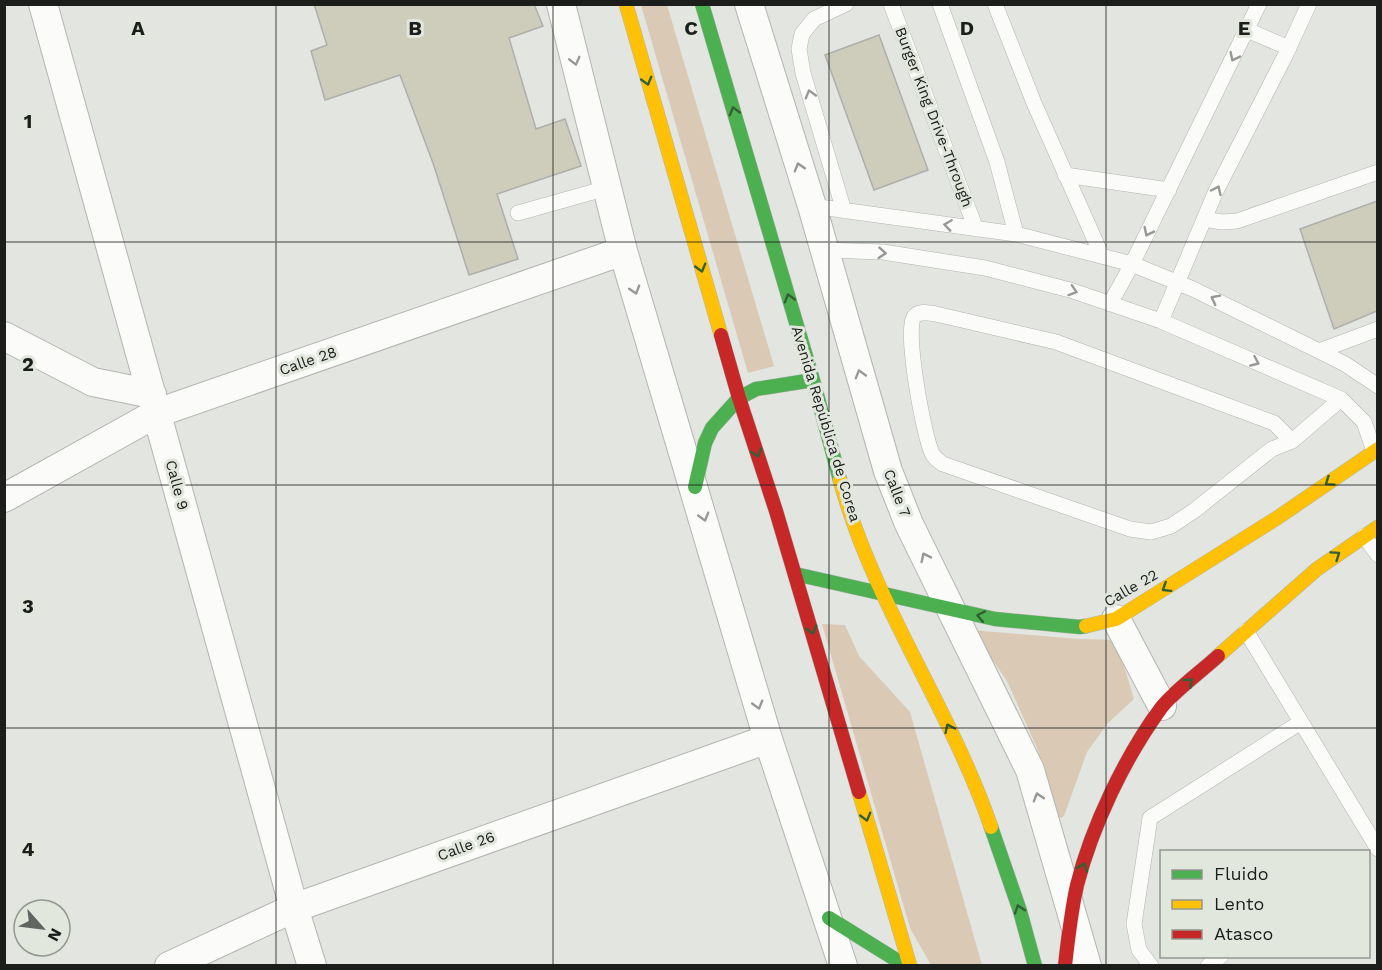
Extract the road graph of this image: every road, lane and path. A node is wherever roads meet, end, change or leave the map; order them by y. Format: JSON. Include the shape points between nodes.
{"nodes":[{"id":1,"x":43,"y":4,"type":"edge"},
{"id":2,"x":561,"y":4,"type":"edge"},
{"id":3,"x":626,"y":4,"type":"edge"},
{"id":4,"x":702,"y":4,"type":"edge"},
{"id":5,"x":749,"y":4,"type":"edge"},
{"id":6,"x":846,"y":4,"type":"edge"},
{"id":7,"x":891,"y":4,"type":"edge"},
{"id":8,"x":939,"y":4,"type":"edge"},
{"id":9,"x":996,"y":4,"type":"edge"},
{"id":10,"x":1259,"y":4,"type":"edge"},
{"id":11,"x":1309,"y":4,"type":"edge"},
{"id":12,"x":1247,"y":30,"type":"junction"},
{"id":13,"x":1289,"y":48,"type":"junction"},
{"id":14,"x":1377,"y":172,"type":"edge"},
{"id":15,"x":1065,"y":175,"type":"junction"},
{"id":16,"x":607,"y":188,"type":"junction"},
{"id":17,"x":1168,"y":190,"type":"junction"},
{"id":18,"x":812,"y":206,"type":"junction"},
{"id":19,"x":844,"y":211,"type":"junction"},
{"id":20,"x":518,"y":213,"type":"dead end"},
{"id":21,"x":1204,"y":219,"type":"junction"},
{"id":22,"x":976,"y":229,"type":"junction"},
{"id":23,"x":1016,"y":234,"type":"junction"},
{"id":24,"x":824,"y":250,"type":"junction"},
{"id":25,"x":623,"y":251,"type":"junction"},
{"id":26,"x":1102,"y":256,"type":"junction"},
{"id":27,"x":1132,"y":264,"type":"junction"},
{"id":28,"x":1176,"y":282,"type":"junction"},
{"id":29,"x":1110,"y":304,"type":"junction"},
{"id":30,"x":1161,"y":321,"type":"junction"},
{"id":31,"x":1377,"y":329,"type":"edge"},
{"id":32,"x":4,"y":336,"type":"edge"},
{"id":33,"x":1319,"y":351,"type":"junction"},
{"id":34,"x":813,"y":380,"type":"junction"},
{"id":35,"x":1377,"y":386,"type":"edge"},
{"id":36,"x":739,"y":398,"type":"junction"},
{"id":37,"x":1341,"y":399,"type":"junction"},
{"id":38,"x":154,"y":404,"type":"junction"},
{"id":39,"x":1292,"y":441,"type":"junction"},
{"id":40,"x":1376,"y":450,"type":"edge"},
{"id":41,"x":695,"y":487,"type":"junction"},
{"id":42,"x":4,"y":498,"type":"edge"},
{"id":43,"x":1371,"y":532,"type":"edge"},
{"id":44,"x":1377,"y":555,"type":"edge"},
{"id":45,"x":795,"y":574,"type":"junction"},
{"id":46,"x":881,"y":594,"type":"junction"},
{"id":47,"x":951,"y":610,"type":"junction"},
{"id":48,"x":1116,"y":619,"type":"junction"},
{"id":49,"x":1246,"y":631,"type":"junction"},
{"id":50,"x":1162,"y":706,"type":"junction"},
{"id":51,"x":1301,"y":722,"type":"junction"},
{"id":52,"x":768,"y":739,"type":"junction"},
{"id":53,"x":1377,"y":851,"type":"edge"},
{"id":54,"x":294,"y":908,"type":"junction"},
{"id":55,"x":1071,"y":914,"type":"junction"},
{"id":56,"x":829,"y":918,"type":"junction"},
{"id":57,"x":169,"y":966,"type":"edge"},
{"id":58,"x":312,"y":966,"type":"edge"},
{"id":59,"x":843,"y":966,"type":"edge"},
{"id":60,"x":908,"y":966,"type":"edge"},
{"id":61,"x":1035,"y":966,"type":"edge"},
{"id":62,"x":1065,"y":966,"type":"edge"},
{"id":63,"x":1087,"y":966,"type":"edge"},
{"id":64,"x":1151,"y":966,"type":"edge"}],
"edges":[{"from":1,"to":38,"type":"street","name":"Calle 9"},
{"from":2,"to":16,"type":"street","one_way":true},
{"from":3,"to":36,"type":"main road","one_way":true},
{"from":34,"to":4,"type":"main road","name":"Avenida República de Corea","one_way":true},
{"from":18,"to":5,"type":"street","name":"Calle 7","one_way":true},
{"from":19,"to":6,"type":"lane","one_way":true,"via":[[799,49],[802,34],[814,19]]},
{"from":7,"to":22,"type":"lane","name":"Burger King Drive-Through"},
{"from":8,"to":23,"type":"lane","via":[[998,162]]},
{"from":9,"to":15,"type":"lane"},
{"from":10,"to":12,"type":"lane"},
{"from":11,"to":13,"type":"lane"},
{"from":12,"to":13,"type":"lane"},
{"from":12,"to":17,"type":"lane","one_way":true},
{"from":21,"to":13,"type":"lane","one_way":true},
{"from":14,"to":21,"type":"lane","via":[[1237,221]]},
{"from":15,"to":17,"type":"lane"},
{"from":15,"to":26,"type":"lane"},
{"from":16,"to":20,"type":"lane"},
{"from":16,"to":25,"type":"street"},
{"from":17,"to":27,"type":"lane","one_way":true},
{"from":18,"to":19,"type":"lane"},
{"from":18,"to":24,"type":"street","name":"Calle 7"},
{"from":22,"to":19,"type":"lane","one_way":true},
{"from":21,"to":28,"type":"lane"},
{"from":22,"to":23,"type":"lane"},
{"from":23,"to":26,"type":"lane"},
{"from":24,"to":29,"type":"lane","one_way":true,"via":[[883,252],[985,268]]},
{"from":47,"to":24,"type":"street","name":"Calle 7","one_way":true,"via":[[888,471]]},
{"from":25,"to":38,"type":"street","name":"Calle 28"},
{"from":25,"to":41,"type":"street","one_way":true},
{"from":26,"to":27,"type":"lane"},
{"from":27,"to":28,"type":"lane"},
{"from":27,"to":29,"type":"lane"},
{"from":28,"to":30,"type":"lane"},
{"from":33,"to":28,"type":"lane","one_way":true},
{"from":29,"to":30,"type":"lane"},
{"from":30,"to":37,"type":"lane","one_way":true},
{"from":31,"to":33,"type":"lane"},
{"from":32,"to":38,"type":"street","via":[[93,382]]},
{"from":33,"to":35,"type":"lane"},
{"from":34,"to":36,"type":"main road","via":[[756,389]]},
{"from":34,"to":46,"type":"main road","name":"Avenida República de Corea","via":[[842,488]]},
{"from":36,"to":41,"type":"main road","via":[[712,428]]},
{"from":36,"to":45,"type":"main road","one_way":true},
{"from":37,"to":39,"type":"lane"},
{"from":37,"to":40,"type":"lane","via":[[1364,422]]},
{"from":38,"to":42,"type":"street","name":"Calle 28"},
{"from":38,"to":54,"type":"street","name":"Calle 9"},
{"from":39,"to":39,"type":"lane","via":[[1274,423],[1056,342],[920,312],[909,328],[915,381],[933,455],[943,464],[1130,529],[1151,532],[1171,526],[1272,449]]},
{"from":40,"to":48,"type":"main road","name":"Calle 22","one_way":true,"via":[[1277,518]]},
{"from":41,"to":52,"type":"street","one_way":true},
{"from":43,"to":44,"type":"lane"},
{"from":49,"to":43,"type":"main road","one_way":true,"via":[[1317,569]]},
{"from":45,"to":46,"type":"main road","name":"Calle 22"},
{"from":45,"to":60,"type":"main road","one_way":true},
{"from":46,"to":47,"type":"main road","name":"Calle 22"},
{"from":61,"to":46,"type":"main road","name":"Avenida República de Corea","one_way":true,"via":[[981,798]]},
{"from":48,"to":47,"type":"main road","name":"Calle 22","one_way":true,"via":[[1080,627],[995,619]]},
{"from":55,"to":47,"type":"street","name":"Calle 7","one_way":true,"via":[[1030,770]]},
{"from":48,"to":50,"type":"street"},
{"from":50,"to":49,"type":"main road","one_way":true},
{"from":49,"to":51,"type":"lane"},
{"from":55,"to":50,"type":"main road","one_way":true,"via":[[1100,818],[1125,764]]},
{"from":51,"to":53,"type":"lane"},
{"from":51,"to":64,"type":"lane","via":[[1150,818],[1134,924],[1139,950]]},
{"from":52,"to":54,"type":"street","name":"Calle 26"},
{"from":52,"to":56,"type":"street"},
{"from":54,"to":57,"type":"street","name":"Calle 26"},
{"from":54,"to":58,"type":"street","name":"Calle 9"},
{"from":55,"to":62,"type":"main road"},
{"from":55,"to":63,"type":"street","name":"Calle 7"},
{"from":56,"to":59,"type":"street"},
{"from":56,"to":60,"type":"main road"}]}
